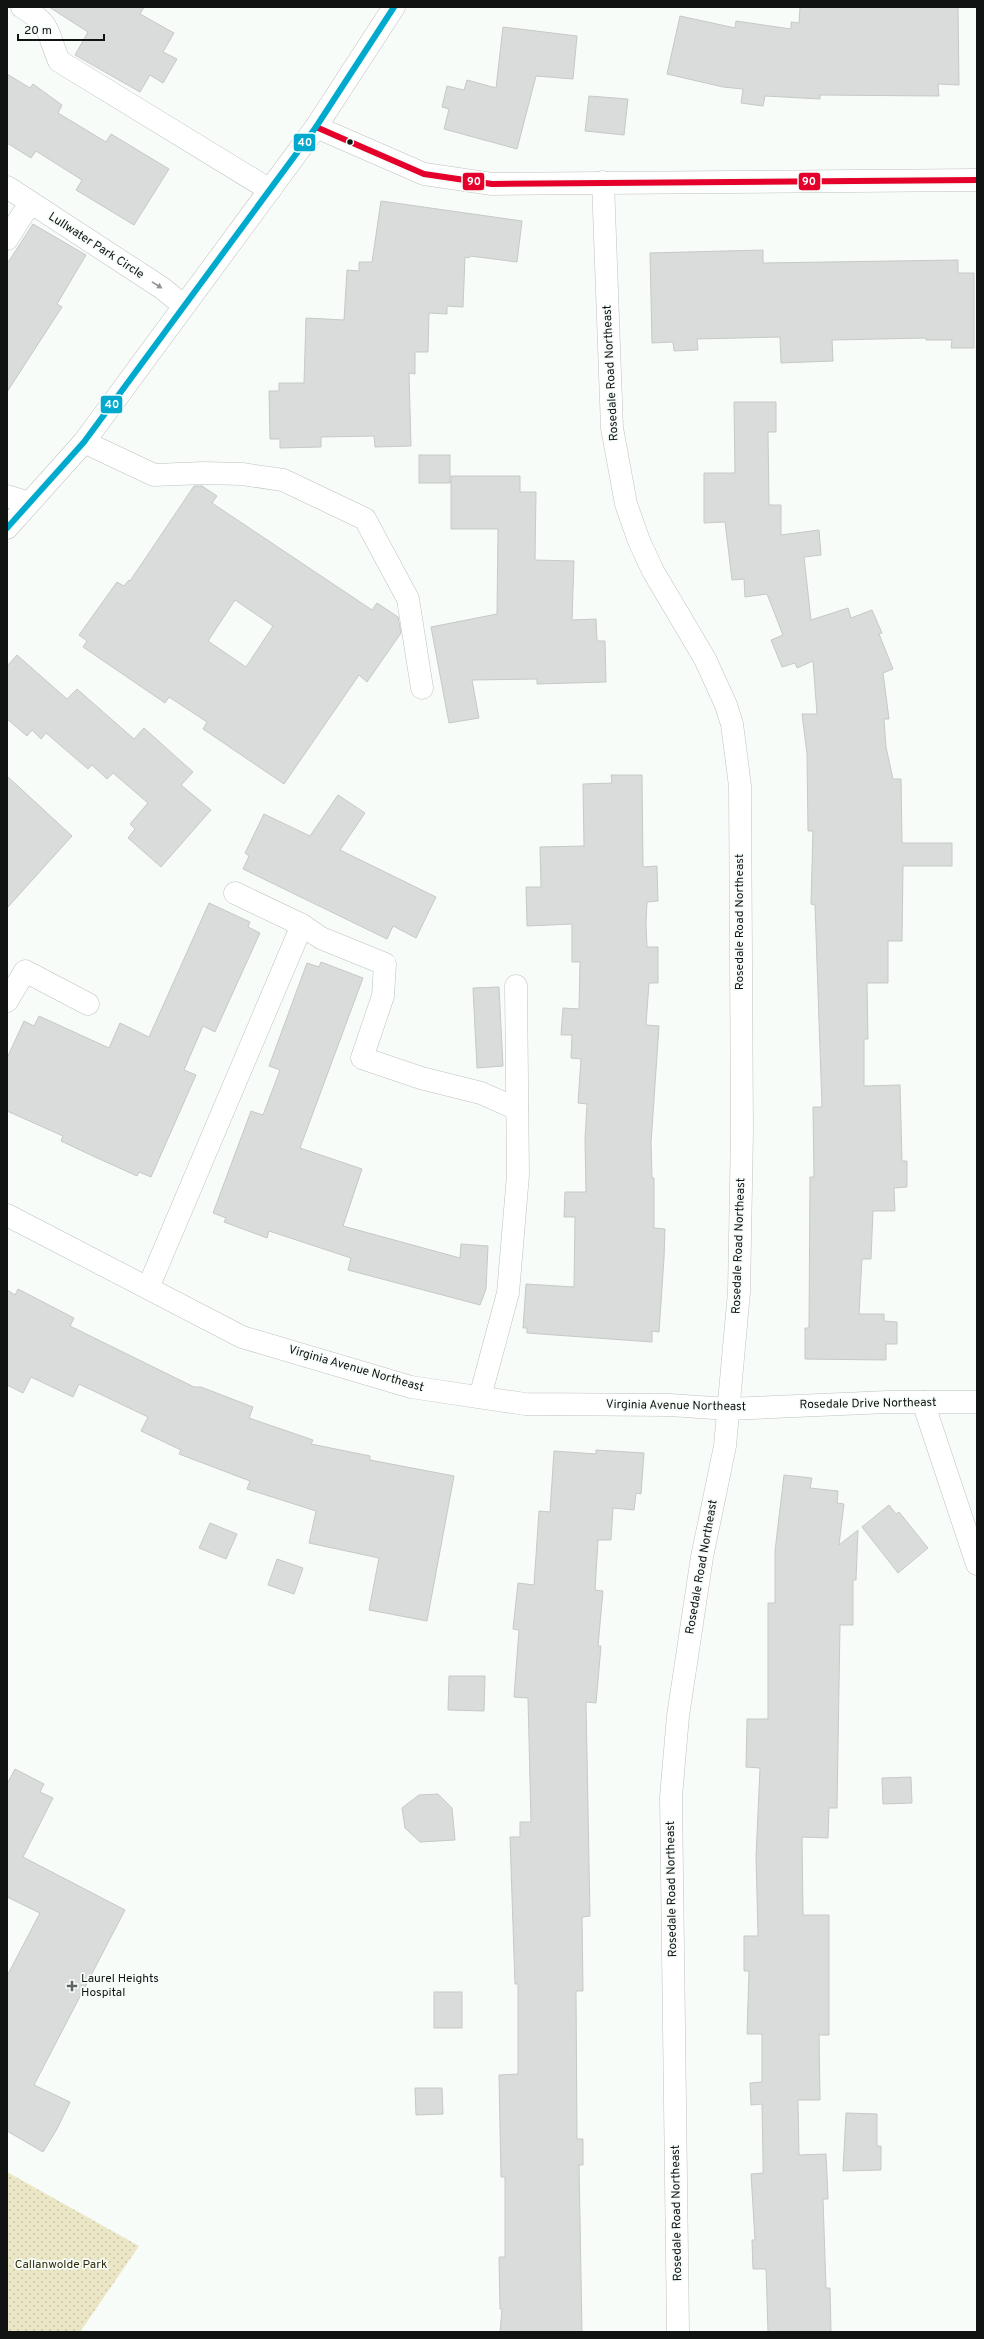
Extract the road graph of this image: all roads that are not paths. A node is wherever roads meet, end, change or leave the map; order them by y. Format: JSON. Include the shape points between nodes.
{"nodes":[{"id":1,"x":22,"y":7,"type":"edge"},
{"id":2,"x":394,"y":7,"type":"edge"},
{"id":3,"x":316,"y":127,"type":"junction"},
{"id":4,"x":977,"y":180,"type":"edge"},
{"id":5,"x":603,"y":182,"type":"junction"},
{"id":6,"x":7,"y":187,"type":"edge"},
{"id":7,"x":270,"y":190,"type":"junction"},
{"id":8,"x":30,"y":203,"type":"junction"},
{"id":9,"x":7,"y":239,"type":"edge"},
{"id":10,"x":184,"y":306,"type":"junction"},
{"id":11,"x":84,"y":442,"type":"junction"},
{"id":12,"x":7,"y":496,"type":"edge"},
{"id":13,"x":29,"y":503,"type":"junction"},
{"id":14,"x":7,"y":528,"type":"edge"},
{"id":15,"x":422,"y":688,"type":"dead end"},
{"id":16,"x":234,"y":893,"type":"dead end"},
{"id":17,"x":302,"y":925,"type":"junction"},
{"id":18,"x":516,"y":986,"type":"dead end"},
{"id":19,"x":7,"y":1001,"type":"edge"},
{"id":20,"x":88,"y":1004,"type":"dead end"},
{"id":21,"x":516,"y":1109,"type":"junction"},
{"id":22,"x":7,"y":1215,"type":"edge"},
{"id":23,"x":148,"y":1288,"type":"junction"},
{"id":24,"x":480,"y":1397,"type":"junction"},
{"id":25,"x":923,"y":1402,"type":"junction"},
{"id":26,"x":977,"y":1402,"type":"edge"},
{"id":27,"x":758,"y":1407,"type":"joint"},
{"id":28,"x":728,"y":1409,"type":"junction"},
{"id":29,"x":977,"y":1564,"type":"edge"},
{"id":30,"x":678,"y":2332,"type":"edge"}],
"edges":[{"from":1,"to":7,"type":"street","via":[[38,17],[48,28],[59,61]]},
{"from":2,"to":3,"type":"street"},
{"from":3,"to":5,"type":"street","via":[[424,174],[492,184]]},
{"from":3,"to":7,"type":"street"},
{"from":4,"to":5,"type":"street"},
{"from":5,"to":28,"type":"street","name":"Rosedale Road Northeast","via":[[612,428],[626,504],[638,541],[653,571],[717,682],[732,724],[740,786],[741,1210],[739,1292]]},
{"from":6,"to":8,"type":"street","name":"Lullwater Park Circle"},
{"from":7,"to":10,"type":"street"},
{"from":8,"to":9,"type":"street"},
{"from":8,"to":10,"type":"street","name":"Lullwater Park Circle","one_way":true,"via":[[162,288]]},
{"from":10,"to":11,"type":"street"},
{"from":11,"to":13,"type":"street"},
{"from":11,"to":15,"type":"street","via":[[154,475],[204,472],[283,480],[365,519],[408,599]]},
{"from":12,"to":13,"type":"street"},
{"from":13,"to":14,"type":"street"},
{"from":16,"to":17,"type":"street"},
{"from":17,"to":21,"type":"street","via":[[321,938],[385,964],[383,996],[362,1058],[421,1078],[481,1093]]},
{"from":17,"to":23,"type":"street"},
{"from":18,"to":21,"type":"street"},
{"from":19,"to":20,"type":"street","via":[[25,971]]},
{"from":21,"to":24,"type":"street","via":[[518,1175],[508,1293]]},
{"from":22,"to":23,"type":"street","name":"Virginia Avenue Northeast"},
{"from":23,"to":24,"type":"street","name":"Virginia Avenue Northeast","via":[[242,1336],[411,1387]]},
{"from":24,"to":28,"type":"street","name":"Virginia Avenue Northeast","via":[[525,1404],[670,1405]]},
{"from":25,"to":26,"type":"street","name":"Rosedale Drive Northeast"},
{"from":25,"to":27,"type":"street","name":"Rosedale Drive Northeast"},
{"from":25,"to":29,"type":"street"},
{"from":27,"to":28,"type":"street","name":"Virginia Avenue Northeast"},
{"from":28,"to":30,"type":"street","name":"Rosedale Road Northeast","via":[[725,1446],[702,1557],[678,1716],[671,1797]]}]}
